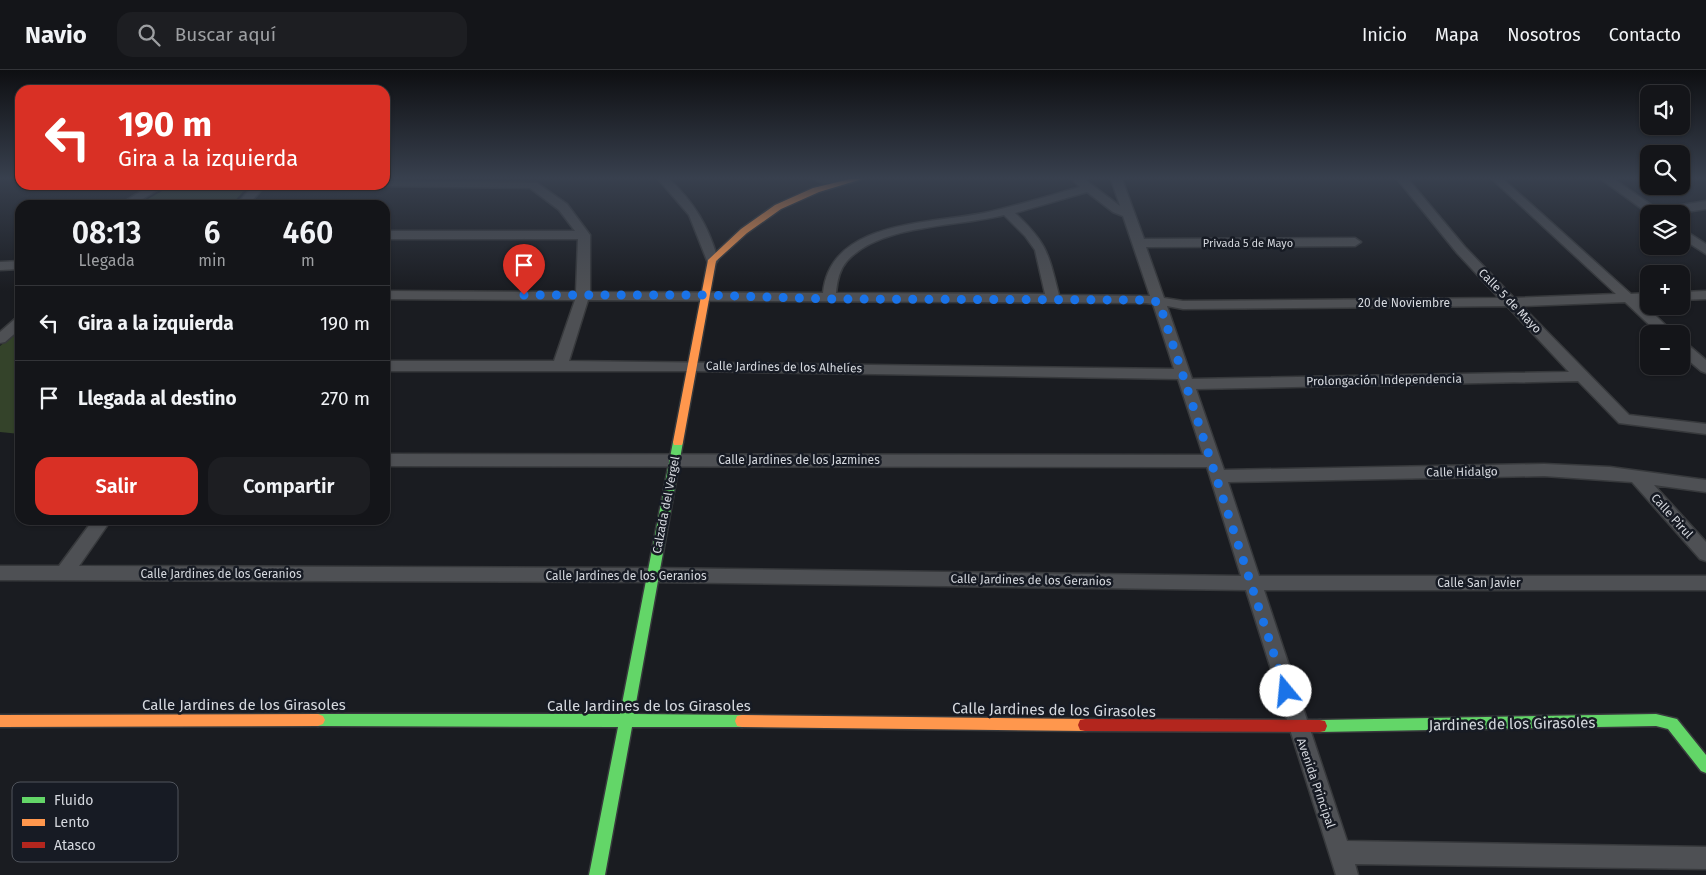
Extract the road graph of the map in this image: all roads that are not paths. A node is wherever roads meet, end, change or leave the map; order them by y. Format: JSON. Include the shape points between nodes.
{"nodes":[{"id":1,"x":570,"y":217,"type":"edge"},
{"id":2,"x":697,"y":217,"type":"edge"},
{"id":3,"x":763,"y":217,"type":"edge"},
{"id":4,"x":981,"y":217,"type":"edge"},
{"id":5,"x":1011,"y":217,"type":"edge"},
{"id":6,"x":1131,"y":217,"type":"edge"},
{"id":7,"x":1433,"y":217,"type":"edge"},
{"id":8,"x":1539,"y":217,"type":"edge"},
{"id":9,"x":390,"y":235,"type":"edge"},
{"id":10,"x":584,"y":235,"type":"junction"},
{"id":11,"x":1690,"y":238,"type":"edge"},
{"id":12,"x":1355,"y":242,"type":"dead end"},
{"id":13,"x":1140,"y":243,"type":"junction"},
{"id":14,"x":1706,"y":250,"type":"edge"},
{"id":15,"x":712,"y":260,"type":"junction"},
{"id":16,"x":15,"y":265,"type":"edge"},
{"id":17,"x":0,"y":266,"type":"edge"},
{"id":18,"x":390,"y":295,"type":"edge"},
{"id":19,"x":583,"y":295,"type":"junction"},
{"id":20,"x":706,"y":295,"type":"junction"},
{"id":21,"x":1706,"y":295,"type":"edge"},
{"id":22,"x":1690,"y":296,"type":"edge"},
{"id":23,"x":1640,"y":297,"type":"edge"},
{"id":24,"x":1629,"y":298,"type":"junction"},
{"id":25,"x":829,"y":299,"type":"junction"},
{"id":26,"x":1054,"y":300,"type":"junction"},
{"id":27,"x":1159,"y":302,"type":"junction"},
{"id":28,"x":1511,"y":302,"type":"junction"},
{"id":29,"x":1658,"y":325,"type":"edge"},
{"id":30,"x":15,"y":326,"type":"edge"},
{"id":31,"x":0,"y":339,"type":"edge"},
{"id":32,"x":1690,"y":354,"type":"edge"},
{"id":33,"x":390,"y":366,"type":"edge"},
{"id":34,"x":560,"y":366,"type":"junction"},
{"id":35,"x":692,"y":366,"type":"junction"},
{"id":36,"x":1706,"y":368,"type":"edge"},
{"id":37,"x":1583,"y":376,"type":"junction"},
{"id":38,"x":1184,"y":379,"type":"junction"},
{"id":39,"x":1706,"y":429,"type":"edge"},
{"id":40,"x":390,"y":460,"type":"edge"},
{"id":41,"x":675,"y":460,"type":"junction"},
{"id":42,"x":1215,"y":469,"type":"junction"},
{"id":43,"x":1637,"y":477,"type":"junction"},
{"id":44,"x":1706,"y":486,"type":"edge"},
{"id":45,"x":98,"y":525,"type":"edge"},
{"id":46,"x":1706,"y":554,"type":"edge"},
{"id":47,"x":0,"y":573,"type":"edge"},
{"id":48,"x":64,"y":573,"type":"junction"},
{"id":49,"x":653,"y":576,"type":"junction"},
{"id":50,"x":1252,"y":583,"type":"junction"},
{"id":51,"x":1706,"y":583,"type":"edge"},
{"id":52,"x":626,"y":720,"type":"junction"},
{"id":53,"x":0,"y":721,"type":"edge"},
{"id":54,"x":1297,"y":727,"type":"junction"},
{"id":55,"x":1706,"y":766,"type":"edge"},
{"id":56,"x":1340,"y":852,"type":"junction"},
{"id":57,"x":1706,"y":858,"type":"edge"},
{"id":58,"x":597,"y":875,"type":"edge"},
{"id":59,"x":1347,"y":875,"type":"edge"}],
"edges":[{"from":1,"to":10,"type":"street"},
{"from":2,"to":15,"type":"street","name":"Calzada del Vergel"},
{"from":3,"to":15,"type":"street"},
{"from":4,"to":25,"type":"street","via":[[892,232],[871,239],[840,262],[832,276]]},
{"from":5,"to":26,"type":"street","via":[[1041,250]]},
{"from":6,"to":13,"type":"street","name":"Avenida Principal"},
{"from":7,"to":28,"type":"street","name":"Calle 5 de Mayo"},
{"from":8,"to":24,"type":"street"},
{"from":9,"to":10,"type":"street"},
{"from":10,"to":19,"type":"street"},
{"from":11,"to":14,"type":"street"},
{"from":12,"to":13,"type":"street","name":"Privada 5 de Mayo"},
{"from":13,"to":27,"type":"street","name":"Avenida Principal"},
{"from":15,"to":20,"type":"street","name":"Calzada del Vergel"},
{"from":16,"to":17,"type":"street"},
{"from":18,"to":19,"type":"street","name":"20 de Noviembre"},
{"from":19,"to":20,"type":"street","name":"20 de Noviembre"},
{"from":19,"to":34,"type":"street"},
{"from":20,"to":25,"type":"street","name":"20 de Noviembre"},
{"from":20,"to":35,"type":"street","name":"Calzada del Vergel"},
{"from":21,"to":22,"type":"street"},
{"from":23,"to":24,"type":"street","name":"20 de Noviembre"},
{"from":24,"to":28,"type":"street","name":"20 de Noviembre"},
{"from":24,"to":29,"type":"street"},
{"from":25,"to":26,"type":"street","name":"20 de Noviembre"},
{"from":26,"to":27,"type":"street","name":"20 de Noviembre"},
{"from":27,"to":28,"type":"street","name":"20 de Noviembre","via":[[1183,305]]},
{"from":27,"to":38,"type":"street","name":"Avenida Principal"},
{"from":28,"to":37,"type":"street","name":"Calle 5 de Mayo"},
{"from":30,"to":31,"type":"street"},
{"from":32,"to":36,"type":"street"},
{"from":33,"to":34,"type":"street","name":"Calle Jardines de los Alhelíes"},
{"from":34,"to":35,"type":"street","name":"Calle Jardines de los Alhelíes"},
{"from":35,"to":38,"type":"street","name":"Calle Jardines de los Alhelíes"},
{"from":35,"to":41,"type":"street","name":"Calzada del Vergel"},
{"from":37,"to":38,"type":"street","name":"Prolongación Independencia"},
{"from":37,"to":39,"type":"street","name":"Calle 5 de Mayo","via":[[1624,418]]},
{"from":38,"to":42,"type":"street","name":"Avenida Principal"},
{"from":40,"to":41,"type":"street","name":"Calle Jardines de los Jazmines"},
{"from":41,"to":42,"type":"street","name":"Calle Jardines de los Jazmines"},
{"from":41,"to":49,"type":"street","name":"Calzada del Vergel"},
{"from":42,"to":43,"type":"street","name":"Calle Hidalgo","via":[[1544,470]]},
{"from":42,"to":50,"type":"street","name":"Avenida Principal"},
{"from":43,"to":44,"type":"street","name":"Calle Hidalgo"},
{"from":43,"to":46,"type":"street","name":"Calle Pirul"},
{"from":45,"to":48,"type":"street"},
{"from":47,"to":48,"type":"street","name":"Calle Jardines de los Geranios"},
{"from":48,"to":49,"type":"street","name":"Calle Jardines de los Geranios"},
{"from":49,"to":50,"type":"street","name":"Calle Jardines de los Geranios"},
{"from":49,"to":52,"type":"street","name":"Calzada del Vergel"},
{"from":50,"to":51,"type":"street","name":"Calle San Javier"},
{"from":50,"to":54,"type":"street","name":"Avenida Principal"},
{"from":52,"to":53,"type":"street","name":"Calle Jardines de los Girasoles"},
{"from":52,"to":54,"type":"street","name":"Calle Jardines de los Girasoles"},
{"from":52,"to":58,"type":"street","name":"Calzada del Vergel"},
{"from":54,"to":55,"type":"street","name":"Jardines de los Girasoles","via":[[1480,726],[1656,720],[1672,724]]},
{"from":54,"to":56,"type":"street","name":"Avenida Principal"},
{"from":56,"to":57,"type":"street"},
{"from":56,"to":59,"type":"street","name":"Avenida Principal"}]}
